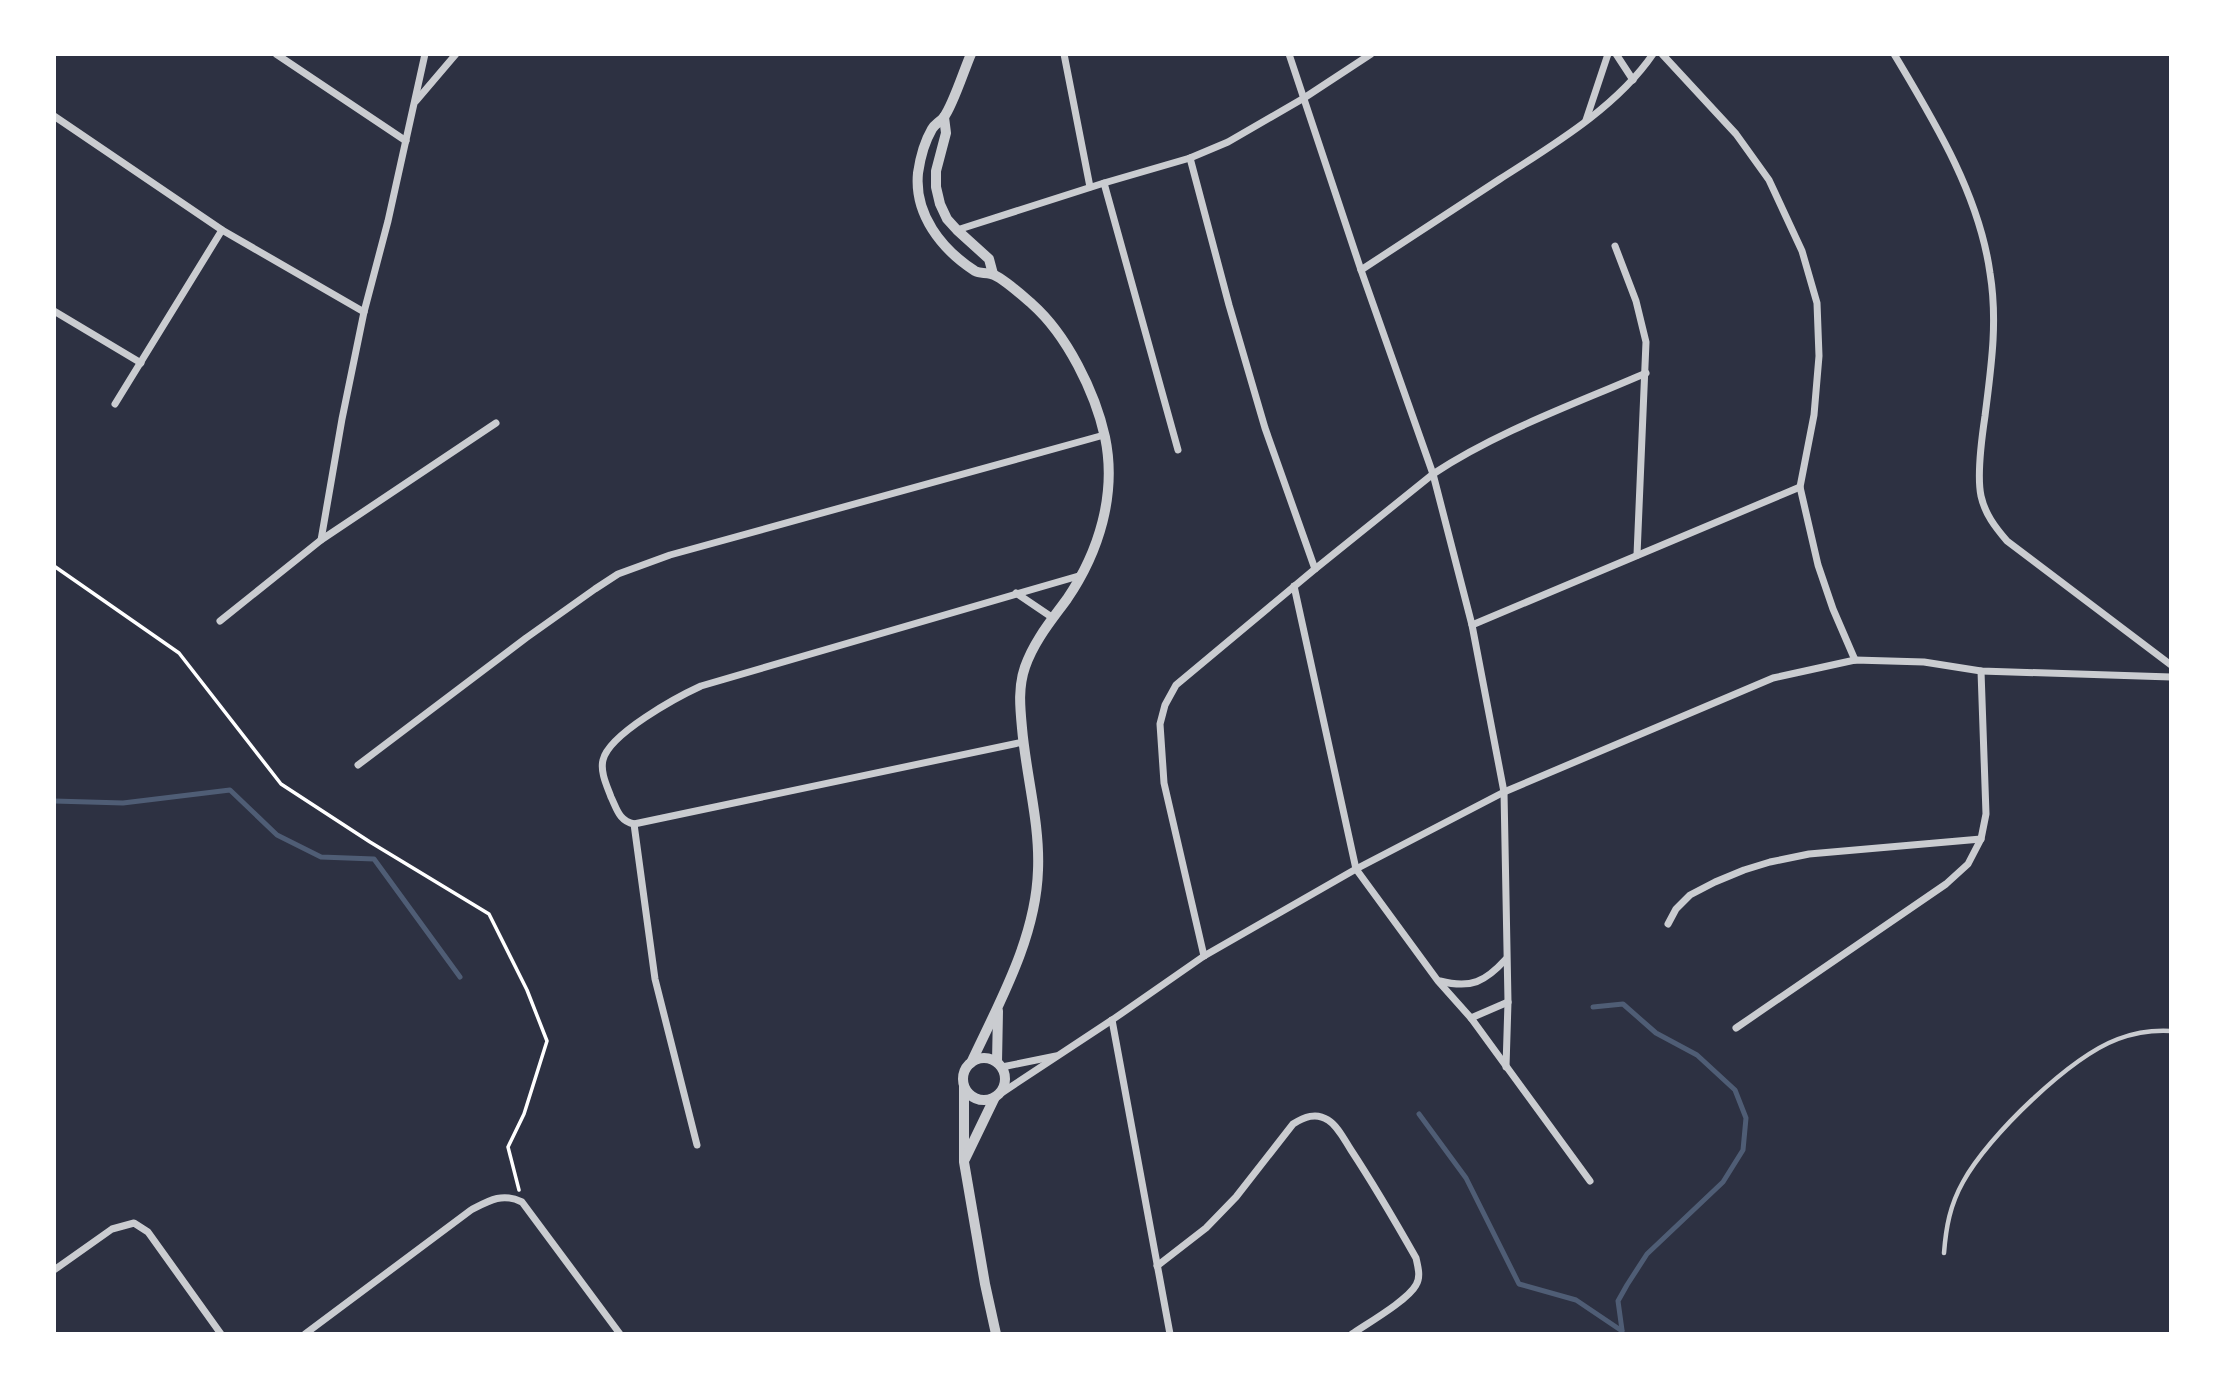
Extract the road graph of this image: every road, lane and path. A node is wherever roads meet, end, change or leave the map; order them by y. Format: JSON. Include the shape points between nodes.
{"nodes":[{"id":1,"x":276,"y":54,"type":"edge"},
{"id":2,"x":425,"y":54,"type":"edge"},
{"id":3,"x":456,"y":54,"type":"edge"},
{"id":4,"x":1064,"y":54,"type":"edge"},
{"id":5,"x":1289,"y":54,"type":"edge"},
{"id":6,"x":1371,"y":54,"type":"edge"},
{"id":7,"x":1608,"y":54,"type":"edge"},
{"id":8,"x":1616,"y":54,"type":"edge"},
{"id":9,"x":1653,"y":54,"type":"edge"},
{"id":10,"x":1662,"y":54,"type":"edge"},
{"id":11,"x":1894,"y":54,"type":"edge"},
{"id":12,"x":967,"y":56,"type":"edge"},
{"id":13,"x":1633,"y":80,"type":"junction"},
{"id":14,"x":1304,"y":98,"type":"junction"},
{"id":15,"x":415,"y":102,"type":"junction"},
{"id":16,"x":54,"y":116,"type":"edge"},
{"id":17,"x":944,"y":117,"type":"junction"},
{"id":18,"x":1586,"y":120,"type":"junction"},
{"id":19,"x":406,"y":141,"type":"junction"},
{"id":20,"x":1190,"y":158,"type":"junction"},
{"id":21,"x":1104,"y":183,"type":"junction"},
{"id":22,"x":1090,"y":187,"type":"junction"},
{"id":23,"x":222,"y":230,"type":"junction"},
{"id":24,"x":957,"y":230,"type":"junction"},
{"id":25,"x":1615,"y":246,"type":"dead end"},
{"id":26,"x":1361,"y":270,"type":"junction"},
{"id":27,"x":993,"y":274,"type":"junction"},
{"id":28,"x":54,"y":311,"type":"edge"},
{"id":29,"x":364,"y":312,"type":"junction"},
{"id":30,"x":141,"y":363,"type":"junction"},
{"id":31,"x":1646,"y":373,"type":"junction"},
{"id":32,"x":114,"y":404,"type":"dead end"},
{"id":33,"x":496,"y":423,"type":"dead end"},
{"id":34,"x":1104,"y":435,"type":"junction"},
{"id":35,"x":1178,"y":450,"type":"dead end"},
{"id":36,"x":1433,"y":474,"type":"junction"},
{"id":37,"x":1800,"y":487,"type":"junction"},
{"id":38,"x":321,"y":540,"type":"junction"},
{"id":39,"x":1637,"y":555,"type":"junction"},
{"id":40,"x":54,"y":566,"type":"edge"},
{"id":41,"x":1315,"y":569,"type":"junction"},
{"id":42,"x":1083,"y":575,"type":"junction"},
{"id":43,"x":1294,"y":586,"type":"junction"},
{"id":44,"x":1016,"y":593,"type":"junction"},
{"id":45,"x":1053,"y":618,"type":"junction"},
{"id":46,"x":220,"y":621,"type":"dead end"},
{"id":47,"x":1472,"y":625,"type":"junction"},
{"id":48,"x":1855,"y":660,"type":"junction"},
{"id":49,"x":2171,"y":665,"type":"edge"},
{"id":50,"x":1981,"y":671,"type":"junction"},
{"id":51,"x":2171,"y":677,"type":"edge"},
{"id":52,"x":1023,"y":742,"type":"junction"},
{"id":53,"x":358,"y":765,"type":"dead end"},
{"id":54,"x":1504,"y":792,"type":"junction"},
{"id":55,"x":634,"y":824,"type":"junction"},
{"id":56,"x":1981,"y":839,"type":"junction"},
{"id":57,"x":1356,"y":869,"type":"junction"},
{"id":58,"x":1668,"y":924,"type":"dead end"},
{"id":59,"x":1205,"y":956,"type":"junction"},
{"id":60,"x":1506,"y":958,"type":"junction"},
{"id":61,"x":1438,"y":981,"type":"junction"},
{"id":62,"x":1508,"y":1002,"type":"junction"},
{"id":63,"x":998,"y":1005,"type":"junction"},
{"id":64,"x":1471,"y":1018,"type":"junction"},
{"id":65,"x":1112,"y":1020,"type":"junction"},
{"id":66,"x":1736,"y":1028,"type":"dead end"},
{"id":67,"x":2171,"y":1031,"type":"edge"},
{"id":68,"x":1060,"y":1055,"type":"junction"},
{"id":69,"x":971,"y":1063,"type":"junction"},
{"id":70,"x":999,"y":1064,"type":"junction"},
{"id":71,"x":1506,"y":1067,"type":"junction"},
{"id":72,"x":964,"y":1087,"type":"junction"},
{"id":73,"x":997,"y":1096,"type":"junction"},
{"id":74,"x":697,"y":1145,"type":"dead end"},
{"id":75,"x":964,"y":1162,"type":"junction"},
{"id":76,"x":1590,"y":1181,"type":"dead end"},
{"id":77,"x":522,"y":1202,"type":"junction"},
{"id":78,"x":1944,"y":1253,"type":"dead end"},
{"id":79,"x":1157,"y":1266,"type":"junction"},
{"id":80,"x":54,"y":1270,"type":"edge"},
{"id":81,"x":221,"y":1334,"type":"edge"},
{"id":82,"x":305,"y":1334,"type":"edge"},
{"id":83,"x":620,"y":1334,"type":"edge"},
{"id":84,"x":996,"y":1334,"type":"edge"},
{"id":85,"x":1170,"y":1334,"type":"edge"},
{"id":86,"x":1352,"y":1334,"type":"edge"}],
"edges":[{"from":1,"to":19,"type":"street"},
{"from":2,"to":15,"type":"street"},
{"from":3,"to":15,"type":"street"},
{"from":4,"to":22,"type":"street"},
{"from":5,"to":14,"type":"street"},
{"from":6,"to":14,"type":"street"},
{"from":7,"to":18,"type":"street"},
{"from":8,"to":13,"type":"street"},
{"from":9,"to":13,"type":"street"},
{"from":10,"to":37,"type":"street","via":[[1736,134],[1769,180],[1802,251],[1817,303],[1819,356],[1814,415]]},
{"from":11,"to":49,"type":"street","via":[[1942,134],[1980,226],[1990,273],[1995,336],[1980,495],[1990,521],[2007,541]]},
{"from":12,"to":17,"type":"street"},
{"from":13,"to":18,"type":"street"},
{"from":14,"to":20,"type":"street","via":[[1238,137]]},
{"from":14,"to":26,"type":"street"},
{"from":15,"to":19,"type":"street"},
{"from":16,"to":23,"type":"street"},
{"from":17,"to":24,"type":"street","via":[[946,133],[936,187],[947,219]]},
{"from":17,"to":27,"type":"street","via":[[933,127],[918,171],[925,220],[952,252],[978,273]]},
{"from":18,"to":26,"type":"street"},
{"from":19,"to":29,"type":"street"},
{"from":20,"to":21,"type":"street"},
{"from":20,"to":41,"type":"street","via":[[1265,428]]},
{"from":21,"to":22,"type":"street"},
{"from":21,"to":35,"type":"street"},
{"from":22,"to":24,"type":"street"},
{"from":23,"to":29,"type":"street"},
{"from":23,"to":30,"type":"street"},
{"from":24,"to":27,"type":"street","via":[[989,259]]},
{"from":25,"to":31,"type":"street","via":[[1644,332]]},
{"from":26,"to":36,"type":"street"},
{"from":27,"to":34,"type":"street","via":[[1032,304],[1067,345]]},
{"from":28,"to":30,"type":"street"},
{"from":29,"to":38,"type":"street"},
{"from":30,"to":32,"type":"street"},
{"from":31,"to":36,"type":"street","via":[[1481,446]]},
{"from":31,"to":39,"type":"street"},
{"from":33,"to":38,"type":"street"},
{"from":34,"to":42,"type":"street","via":[[1110,483],[1098,537]]},
{"from":34,"to":53,"type":"street","via":[[670,555],[618,574]]},
{"from":36,"to":41,"type":"street"},
{"from":36,"to":47,"type":"street"},
{"from":37,"to":39,"type":"street"},
{"from":37,"to":48,"type":"street","via":[[1818,565]]},
{"from":38,"to":46,"type":"street"},
{"from":39,"to":47,"type":"street"},
{"from":40,"to":77,"type":"path","via":[[179,653],[281,784],[489,914],[547,1041],[524,1114],[508,1147]]},
{"from":41,"to":43,"type":"street"},
{"from":42,"to":44,"type":"street"},
{"from":42,"to":45,"type":"street"},
{"from":43,"to":57,"type":"street"},
{"from":43,"to":59,"type":"street","via":[[1176,685],[1160,724],[1164,783]]},
{"from":44,"to":45,"type":"street"},
{"from":44,"to":55,"type":"street","via":[[678,696],[620,737],[602,761],[619,814]]},
{"from":45,"to":52,"type":"street","via":[[1025,666],[1019,691]]},
{"from":47,"to":54,"type":"street"},
{"from":48,"to":50,"type":"street","via":[[1924,662]]},
{"from":48,"to":54,"type":"street","via":[[1773,678]]},
{"from":50,"to":51,"type":"street"},
{"from":50,"to":56,"type":"street","via":[[1986,814]]},
{"from":52,"to":55,"type":"street"},
{"from":52,"to":63,"type":"street","via":[[1038,870],[1031,917]]},
{"from":54,"to":57,"type":"street"},
{"from":54,"to":60,"type":"street"},
{"from":55,"to":74,"type":"street","via":[[655,979]]},
{"from":56,"to":58,"type":"street","via":[[1810,854],[1770,862],[1690,895]]},
{"from":56,"to":66,"type":"street","via":[[1968,864],[1946,884]]},
{"from":57,"to":59,"type":"street"},
{"from":57,"to":61,"type":"street"},
{"from":59,"to":65,"type":"street"},
{"from":60,"to":61,"type":"street","via":[[1479,981],[1455,985]]},
{"from":60,"to":62,"type":"street"},
{"from":61,"to":64,"type":"street"},
{"from":62,"to":64,"type":"street"},
{"from":62,"to":71,"type":"street"},
{"from":63,"to":69,"type":"street"},
{"from":63,"to":70,"type":"street"},
{"from":64,"to":71,"type":"street"},
{"from":65,"to":68,"type":"street"},
{"from":65,"to":79,"type":"street"},
{"from":67,"to":78,"type":"lane","via":[[2118,1040],[2078,1063],[2025,1106],[1963,1182],[1947,1218]]},
{"from":68,"to":70,"type":"street"},
{"from":68,"to":73,"type":"street"},
{"from":69,"to":70,"type":"street","via":[[984,1058]]},
{"from":69,"to":72,"type":"street","via":[[964,1074]]},
{"from":70,"to":73,"type":"street","via":[[1006,1081]]},
{"from":71,"to":76,"type":"street"},
{"from":72,"to":73,"type":"street","via":[[979,1100]]},
{"from":72,"to":75,"type":"street"},
{"from":73,"to":75,"type":"street"},
{"from":75,"to":84,"type":"street"},
{"from":77,"to":82,"type":"street","via":[[500,1196],[471,1210]]},
{"from":77,"to":83,"type":"street"},
{"from":79,"to":85,"type":"street"},
{"from":79,"to":86,"type":"street","via":[[1206,1228],[1293,1124],[1316,1115],[1329,1120],[1368,1175],[1416,1258],[1419,1272],[1410,1293]]},
{"from":80,"to":81,"type":"street","via":[[112,1229],[134,1223],[148,1232]]}]}
